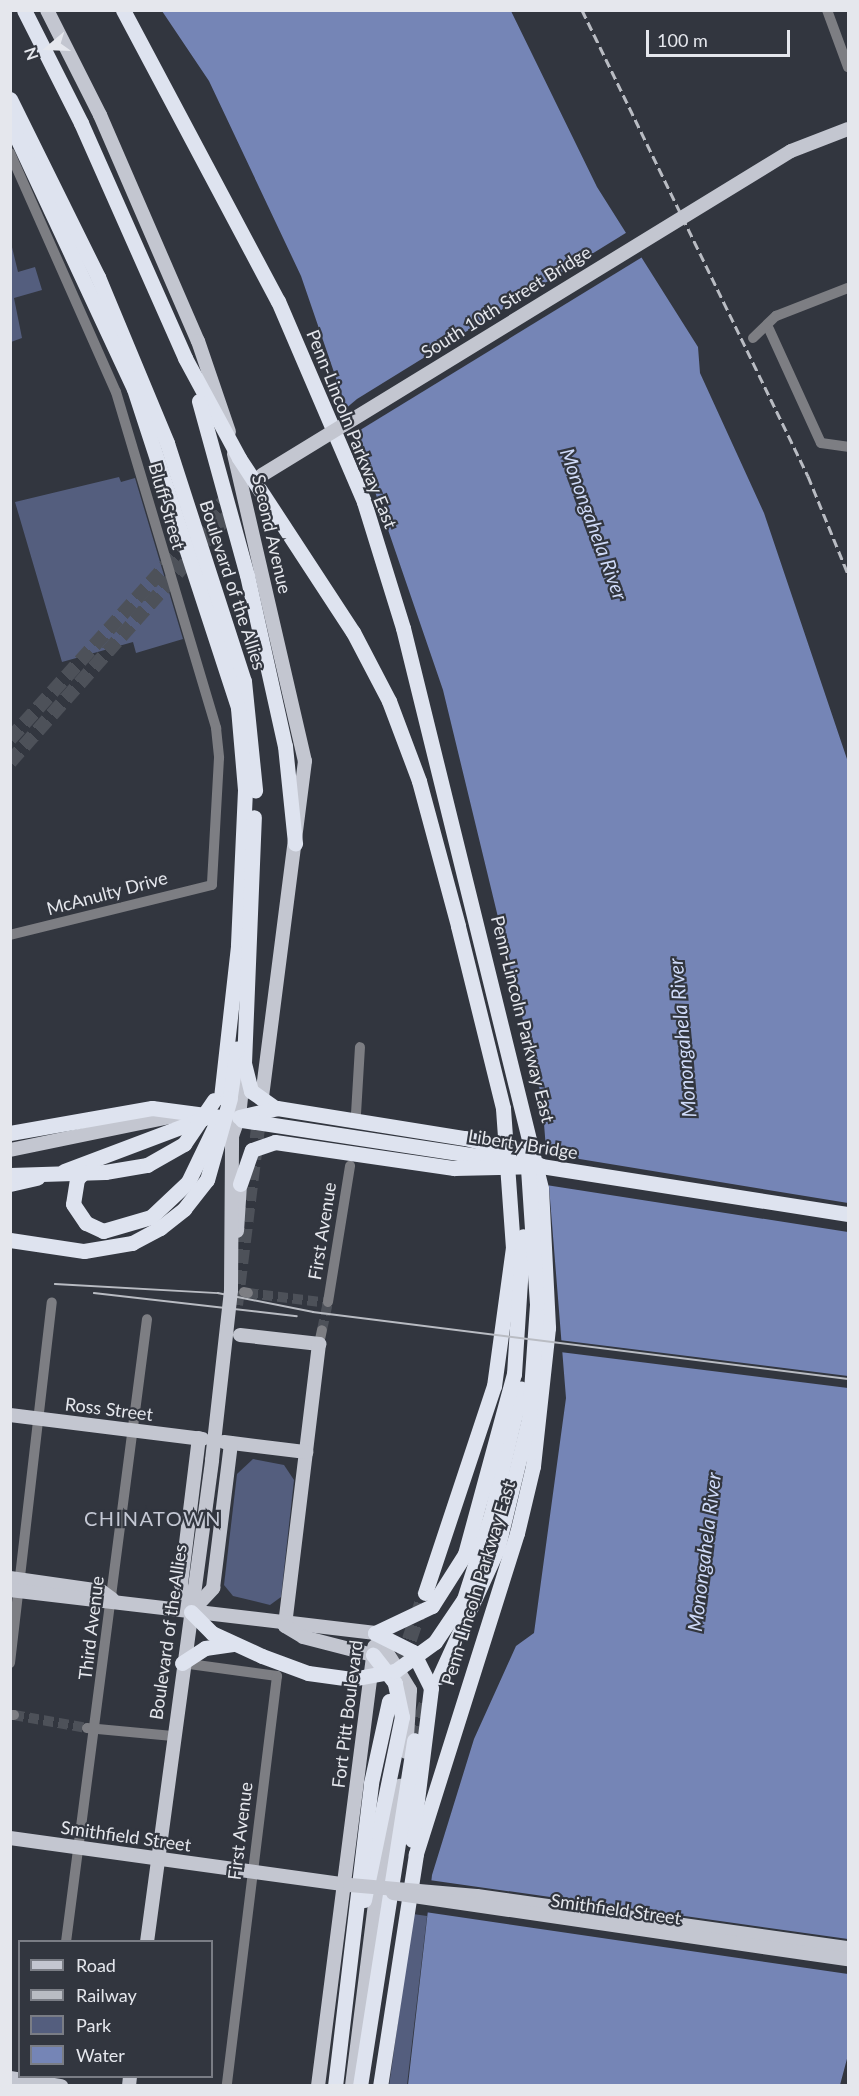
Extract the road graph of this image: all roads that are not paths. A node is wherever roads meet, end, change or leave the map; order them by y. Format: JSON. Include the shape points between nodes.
{"nodes":[{"id":1,"x":24,"y":10,"type":"edge"},
{"id":2,"x":47,"y":10,"type":"edge"},
{"id":3,"x":123,"y":10,"type":"edge"},
{"id":4,"x":827,"y":10,"type":"edge"},
{"id":5,"x":849,"y":67,"type":"edge"},
{"id":6,"x":10,"y":99,"type":"edge"},
{"id":7,"x":10,"y":123,"type":"edge"},
{"id":8,"x":849,"y":129,"type":"edge"},
{"id":9,"x":10,"y":153,"type":"edge"},
{"id":10,"x":16,"y":176,"type":"edge"},
{"id":11,"x":849,"y":288,"type":"edge"},
{"id":12,"x":769,"y":328,"type":"junction"},
{"id":13,"x":753,"y":338,"type":"dead end"},
{"id":14,"x":185,"y":358,"type":"junction"},
{"id":15,"x":849,"y":447,"type":"edge"},
{"id":16,"x":244,"y":490,"type":"junction"},
{"id":17,"x":224,"y":501,"type":"tunnel mouth"},
{"id":18,"x":227,"y":517,"type":"tunnel mouth"},
{"id":19,"x":295,"y":843,"type":"junction"},
{"id":20,"x":212,"y":885,"type":"joint"},
{"id":21,"x":251,"y":914,"type":"junction"},
{"id":22,"x":10,"y":935,"type":"edge"},
{"id":23,"x":507,"y":1034,"type":"junction"},
{"id":24,"x":360,"y":1047,"type":"dead end"},
{"id":25,"x":244,"y":1063,"type":"junction"},
{"id":26,"x":222,"y":1098,"type":"junction"},
{"id":27,"x":262,"y":1099,"type":"tunnel mouth"},
{"id":28,"x":277,"y":1108,"type":"junction"},
{"id":29,"x":503,"y":1108,"type":"junction"},
{"id":30,"x":191,"y":1113,"type":"junction"},
{"id":31,"x":357,"y":1114,"type":"dead end"},
{"id":32,"x":209,"y":1116,"type":"junction"},
{"id":33,"x":241,"y":1119,"type":"junction"},
{"id":34,"x":10,"y":1133,"type":"edge"},
{"id":35,"x":10,"y":1150,"type":"edge"},
{"id":36,"x":350,"y":1166,"type":"dead end"},
{"id":37,"x":541,"y":1166,"type":"junction"},
{"id":38,"x":77,"y":1170,"type":"junction"},
{"id":39,"x":10,"y":1175,"type":"edge"},
{"id":40,"x":10,"y":1184,"type":"edge"},
{"id":41,"x":240,"y":1184,"type":"junction"},
{"id":42,"x":849,"y":1214,"type":"edge"},
{"id":43,"x":10,"y":1240,"type":"edge"},
{"id":44,"x":535,"y":1248,"type":"junction"},
{"id":45,"x":232,"y":1257,"type":"junction"},
{"id":46,"x":52,"y":1302,"type":"dead end"},
{"id":47,"x":328,"y":1302,"type":"tunnel mouth"},
{"id":48,"x":147,"y":1319,"type":"dead end"},
{"id":49,"x":322,"y":1330,"type":"tunnel mouth"},
{"id":50,"x":240,"y":1335,"type":"dead end"},
{"id":51,"x":319,"y":1344,"type":"junction"},
{"id":52,"x":10,"y":1415,"type":"edge"},
{"id":53,"x":39,"y":1418,"type":"junction"},
{"id":54,"x":133,"y":1430,"type":"junction"},
{"id":55,"x":306,"y":1452,"type":"junction"},
{"id":56,"x":15,"y":1585,"type":"edge"},
{"id":57,"x":425,"y":1593,"type":"tunnel mouth"},
{"id":58,"x":112,"y":1599,"type":"junction"},
{"id":59,"x":191,"y":1612,"type":"junction"},
{"id":60,"x":285,"y":1626,"type":"junction"},
{"id":61,"x":375,"y":1633,"type":"junction"},
{"id":62,"x":236,"y":1644,"type":"junction"},
{"id":63,"x":373,"y":1655,"type":"junction"},
{"id":64,"x":10,"y":1663,"type":"edge"},
{"id":65,"x":182,"y":1663,"type":"junction"},
{"id":66,"x":439,"y":1677,"type":"dead end"},
{"id":67,"x":389,"y":1701,"type":"dead end"},
{"id":68,"x":91,"y":1729,"type":"junction"},
{"id":69,"x":173,"y":1736,"type":"junction"},
{"id":70,"x":411,"y":1740,"type":"junction"},
{"id":71,"x":10,"y":1838,"type":"edge"},
{"id":72,"x":80,"y":1848,"type":"junction"},
{"id":73,"x":158,"y":1859,"type":"junction"},
{"id":74,"x":253,"y":1872,"type":"junction"},
{"id":75,"x":347,"y":1884,"type":"junction"},
{"id":76,"x":409,"y":1885,"type":"junction"},
{"id":77,"x":380,"y":1888,"type":"junction"},
{"id":78,"x":66,"y":1940,"type":"edge"},
{"id":79,"x":147,"y":1940,"type":"edge"},
{"id":80,"x":849,"y":1948,"type":"edge"},
{"id":81,"x":849,"y":1959,"type":"edge"},
{"id":82,"x":380,"y":1962,"type":"junction"},
{"id":83,"x":349,"y":1972,"type":"junction"},
{"id":84,"x":10,"y":2078,"type":"edge"},
{"id":85,"x":52,"y":2083,"type":"edge"},
{"id":86,"x":227,"y":2085,"type":"edge"},
{"id":87,"x":318,"y":2085,"type":"edge"},
{"id":88,"x":335,"y":2085,"type":"edge"},
{"id":89,"x":352,"y":2085,"type":"edge"},
{"id":90,"x":360,"y":2085,"type":"edge"},
{"id":91,"x":368,"y":2085,"type":"edge"},
{"id":92,"x":381,"y":2085,"type":"edge"}],
"edges":[{"from":1,"to":14,"type":"highway"},
{"from":2,"to":16,"type":"main road","name":"Second Avenue","via":[[100,115],[205,357]]},
{"from":3,"to":23,"type":"highway","name":"Penn-Lincoln Parkway East","via":[[278,302],[348,461],[400,618]]},
{"from":4,"to":5,"type":"street"},
{"from":6,"to":21,"type":"highway","name":"Boulevard of the Allies","via":[[142,378],[244,681],[255,762]]},
{"from":7,"to":26,"type":"highway","name":"Boulevard of the Allies","via":[[134,389],[236,698],[245,790],[238,946]]},
{"from":8,"to":16,"type":"main road","name":"South 10th Street Bridge","bridge":true,"via":[[791,151],[262,475]]},
{"from":9,"to":10,"type":"street","name":"Bluff Street"},
{"from":10,"to":20,"type":"street","name":"Bluff Street","via":[[116,393],[216,728]]},
{"from":11,"to":12,"type":"street","via":[[776,316]]},
{"from":12,"to":13,"type":"street"},
{"from":12,"to":15,"type":"street","via":[[821,443]]},
{"from":14,"to":19,"type":"highway","bridge":true,"via":[[247,575],[285,746]]},
{"from":14,"to":29,"type":"highway","bridge":true,"via":[[239,458],[353,632],[389,701],[419,781]]},
{"from":16,"to":17,"type":"main road"},
{"from":16,"to":18,"type":"main road"},
{"from":16,"to":19,"type":"main road","name":"Second Avenue","via":[[304,754]]},
{"from":19,"to":27,"type":"main road","name":"Second Avenue"},
{"from":20,"to":22,"type":"street","name":"McAnulty Drive"},
{"from":21,"to":25,"type":"highway","name":"Boulevard of the Allies","via":[[250,1010]]},
{"from":21,"to":26,"type":"highway"},
{"from":23,"to":44,"type":"highway","via":[[527,1160]]},
{"from":23,"to":76,"type":"highway","name":"Penn-Lincoln Parkway East","via":[[536,1153],[545,1222],[549,1292],[543,1397],[517,1533],[435,1785]]},
{"from":24,"to":31,"type":"street"},
{"from":25,"to":28,"type":"highway","bridge":true,"via":[[251,1091]]},
{"from":25,"to":33,"type":"main road","name":"Boulevard of the Allies","bridge":true},
{"from":26,"to":38,"type":"highway","bridge":true,"via":[[195,1173],[175,1197],[143,1221],[108,1232],[86,1223],[73,1199]]},
{"from":26,"to":39,"type":"highway","bridge":true,"via":[[184,1144],[147,1165],[105,1172]]},
{"from":26,"to":43,"type":"highway","bridge":true,"via":[[207,1180],[184,1209],[160,1228],[132,1242],[84,1251]]},
{"from":28,"to":33,"type":"highway","bridge":true},
{"from":28,"to":37,"type":"highway","bridge":true,"via":[[493,1144]]},
{"from":29,"to":57,"type":"highway","via":[[513,1237],[504,1341],[484,1419]]},
{"from":29,"to":61,"type":"highway","via":[[523,1235],[520,1319],[507,1406],[454,1578],[422,1613]]},
{"from":30,"to":32,"type":"highway","name":"Liberty Bridge"},
{"from":30,"to":34,"type":"highway","name":"Liberty Bridge","via":[[120,1111]]},
{"from":30,"to":35,"type":"main road"},
{"from":32,"to":33,"type":"highway","name":"Liberty Bridge"},
{"from":32,"to":38,"type":"highway"},
{"from":33,"to":37,"type":"highway","name":"Liberty Bridge","bridge":true},
{"from":33,"to":41,"type":"main road","name":"Boulevard of the Allies","bridge":true},
{"from":33,"to":45,"type":"main road","name":"Boulevard of the Allies","bridge":true,"via":[[232,1136]]},
{"from":36,"to":47,"type":"street","name":"First Avenue"},
{"from":37,"to":41,"type":"highway","bridge":true,"via":[[454,1168],[275,1142],[252,1150]]},
{"from":37,"to":42,"type":"highway","name":"Liberty Bridge"},
{"from":38,"to":40,"type":"highway","bridge":true},
{"from":41,"to":45,"type":"main road","name":"Boulevard of the Allies","bridge":true},
{"from":44,"to":62,"type":"highway","bridge":true,"via":[[522,1384],[491,1515],[464,1599],[435,1642],[395,1671],[352,1679],[308,1673]]},
{"from":44,"to":66,"type":"highway","via":[[534,1366],[519,1474],[482,1592]]},
{"from":45,"to":59,"type":"main road","name":"Boulevard of the Allies","bridge":true,"via":[[212,1460]]},
{"from":46,"to":53,"type":"street"},
{"from":48,"to":54,"type":"street","name":"Third Avenue"},
{"from":49,"to":51,"type":"street"},
{"from":50,"to":51,"type":"main road"},
{"from":51,"to":55,"type":"main road"},
{"from":52,"to":53,"type":"main road","name":"Ross Street"},
{"from":53,"to":54,"type":"main road","name":"Ross Street"},
{"from":53,"to":56,"type":"street"},
{"from":54,"to":58,"type":"street","name":"Third Avenue"},
{"from":54,"to":59,"type":"main road","name":"Ross Street","via":[[201,1438],[181,1584]]},
{"from":55,"to":59,"type":"main road","via":[[228,1442],[213,1588]]},
{"from":55,"to":60,"type":"main road"},
{"from":56,"to":58,"type":"main road","via":[[101,1591]]},
{"from":56,"to":64,"type":"street"},
{"from":58,"to":59,"type":"main road"},
{"from":58,"to":68,"type":"street","name":"Third Avenue"},
{"from":59,"to":60,"type":"main road"},
{"from":59,"to":62,"type":"highway","via":[[206,1629]]},
{"from":59,"to":65,"type":"main road","name":"Boulevard of the Allies"},
{"from":60,"to":61,"type":"main road","via":[[306,1621]]},
{"from":60,"to":63,"type":"main road","via":[[303,1638]]},
{"from":61,"to":63,"type":"main road","name":"Fort Pitt Boulevard"},
{"from":61,"to":70,"type":"main road","name":"Fort Pitt Boulevard","via":[[410,1690]]},
{"from":61,"to":76,"type":"highway","via":[[413,1652],[431,1688]]},
{"from":62,"to":65,"type":"highway","via":[[205,1648]]},
{"from":63,"to":75,"type":"main road","name":"Fort Pitt Boulevard"},
{"from":63,"to":83,"type":"highway","via":[[395,1683],[402,1718]]},
{"from":65,"to":69,"type":"main road","name":"Boulevard of the Allies"},
{"from":65,"to":74,"type":"street","name":"First Avenue","via":[[277,1676]]},
{"from":67,"to":83,"type":"highway","via":[[371,1783]]},
{"from":68,"to":69,"type":"street"},
{"from":68,"to":72,"type":"street","name":"Third Avenue"},
{"from":69,"to":73,"type":"main road","name":"Boulevard of the Allies"},
{"from":70,"to":77,"type":"main road","name":"Fort Pitt Boulevard"},
{"from":70,"to":82,"type":"highway"},
{"from":71,"to":72,"type":"main road","name":"Smithfield Street"},
{"from":72,"to":73,"type":"main road","name":"Smithfield Street"},
{"from":72,"to":78,"type":"street","name":"Third Avenue"},
{"from":73,"to":74,"type":"main road","name":"Smithfield Street"},
{"from":73,"to":79,"type":"main road","name":"Boulevard of the Allies"},
{"from":74,"to":75,"type":"main road","name":"Smithfield Street"},
{"from":74,"to":86,"type":"street","name":"First Avenue"},
{"from":75,"to":77,"type":"main road","name":"Smithfield Street","bridge":true},
{"from":75,"to":87,"type":"main road","name":"Fort Pitt Boulevard"},
{"from":76,"to":92,"type":"highway","name":"Penn-Lincoln Parkway East"},
{"from":77,"to":80,"type":"main road","name":"Smithfield Street","bridge":true,"via":[[477,1896]]},
{"from":77,"to":81,"type":"main road","name":"Smithfield Street","bridge":true,"via":[[404,1898]]},
{"from":77,"to":89,"type":"main road","name":"Fort Pitt Boulevard"},
{"from":82,"to":90,"type":"highway"},
{"from":82,"to":91,"type":"highway"},
{"from":83,"to":88,"type":"highway"},
{"from":84,"to":85,"type":"main road"}]}
